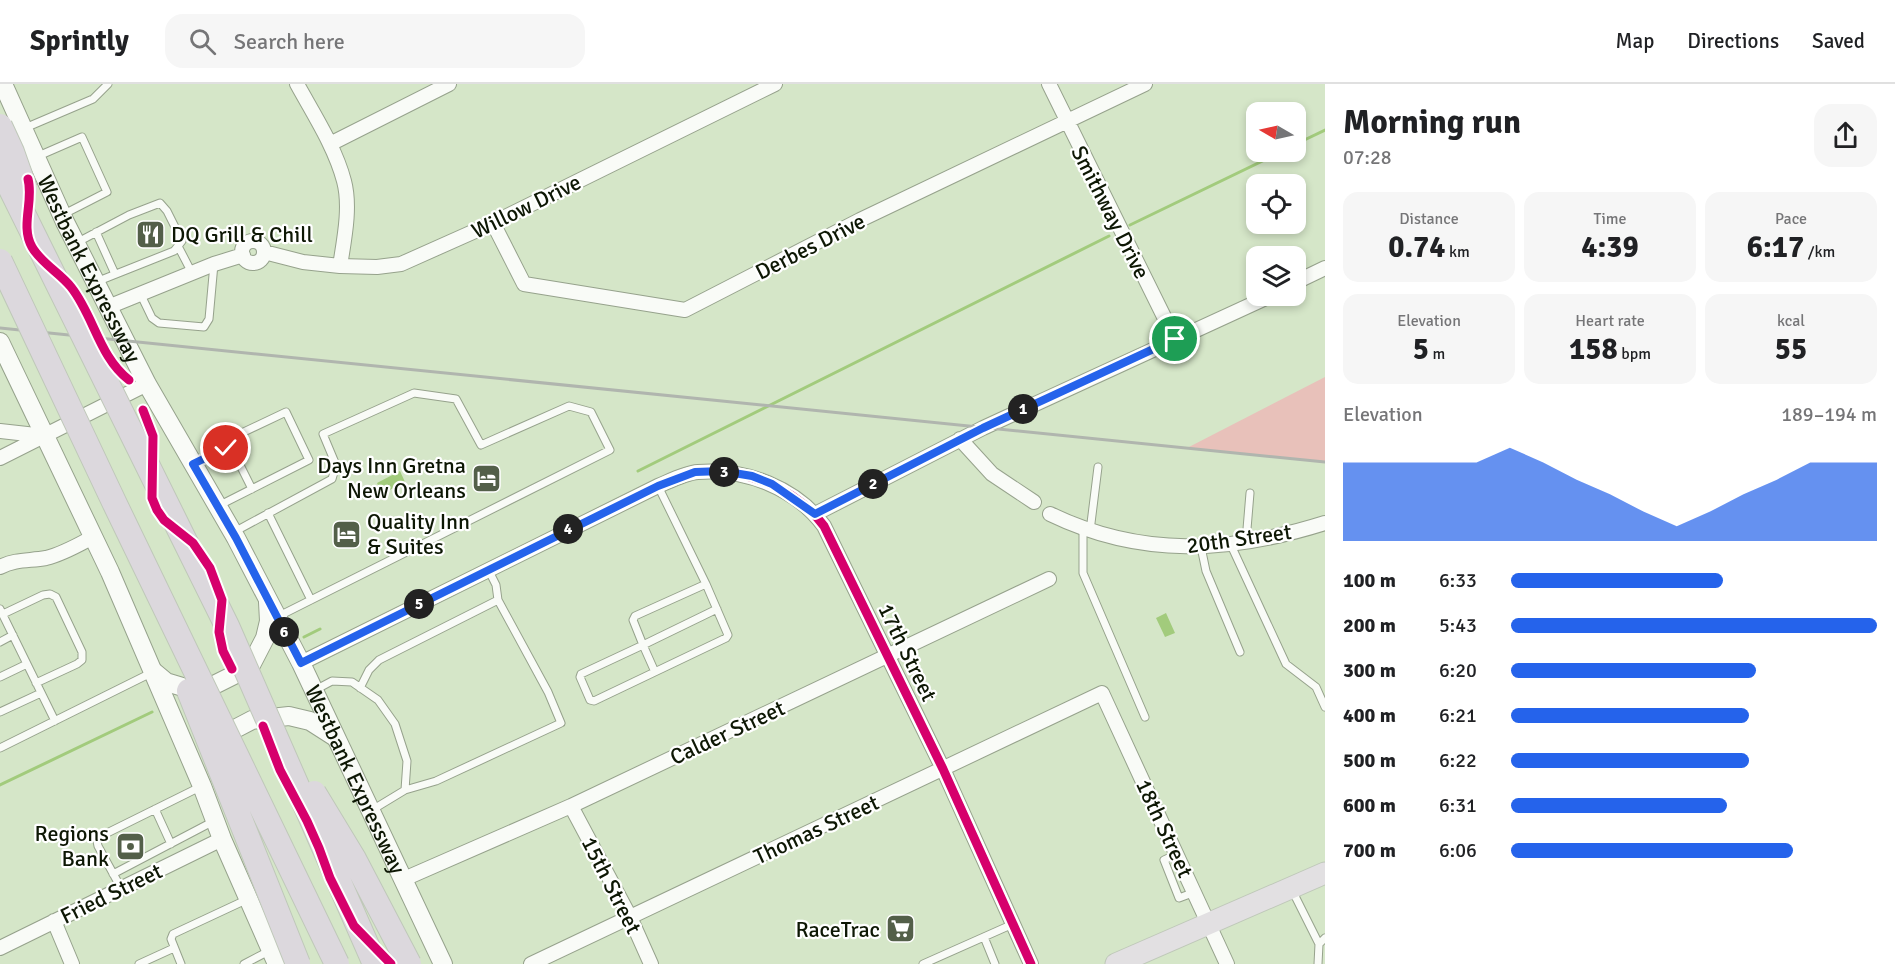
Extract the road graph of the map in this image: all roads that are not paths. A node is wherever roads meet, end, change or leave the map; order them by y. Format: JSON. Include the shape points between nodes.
{"nodes":[{"id":1,"x":3,"y":84,"type":"edge"},
{"id":2,"x":297,"y":84,"type":"edge"},
{"id":3,"x":449,"y":84,"type":"edge"},
{"id":4,"x":775,"y":84,"type":"edge"},
{"id":5,"x":1049,"y":84,"type":"edge"},
{"id":6,"x":1145,"y":84,"type":"edge"},
{"id":7,"x":106,"y":85,"type":"edge"},
{"id":8,"x":1067,"y":122,"type":"junction"},
{"id":9,"x":12,"y":127,"type":"edge"},
{"id":10,"x":330,"y":144,"type":"junction"},
{"id":11,"x":36,"y":158,"type":"junction"},
{"id":12,"x":0,"y":167,"type":"edge"},
{"id":13,"x":0,"y":177,"type":"edge"},
{"id":14,"x":62,"y":215,"type":"junction"},
{"id":15,"x":493,"y":223,"type":"junction"},
{"id":16,"x":96,"y":232,"type":"junction"},
{"id":17,"x":76,"y":243,"type":"junction"},
{"id":18,"x":178,"y":246,"type":"junction"},
{"id":19,"x":0,"y":261,"type":"edge"},
{"id":20,"x":214,"y":264,"type":"junction"},
{"id":21,"x":340,"y":266,"type":"junction"},
{"id":22,"x":1325,"y":268,"type":"edge"},
{"id":23,"x":192,"y":273,"type":"junction"},
{"id":24,"x":115,"y":274,"type":"junction"},
{"id":25,"x":1306,"y":277,"type":"edge"},
{"id":26,"x":96,"y":282,"type":"junction"},
{"id":27,"x":61,"y":290,"type":"junction"},
{"id":28,"x":140,"y":293,"type":"junction"},
{"id":29,"x":1248,"y":306,"type":"edge"},
{"id":30,"x":108,"y":307,"type":"junction"},
{"id":31,"x":1175,"y":339,"type":"junction"},
{"id":32,"x":0,"y":342,"type":"edge"},
{"id":33,"x":147,"y":384,"type":"junction"},
{"id":34,"x":0,"y":431,"type":"edge"},
{"id":35,"x":45,"y":436,"type":"junction"},
{"id":36,"x":960,"y":439,"type":"junction"},
{"id":37,"x":226,"y":448,"type":"junction"},
{"id":38,"x":0,"y":458,"type":"edge"},
{"id":39,"x":193,"y":464,"type":"junction"},
{"id":40,"x":1098,"y":467,"type":"dead end"},
{"id":41,"x":658,"y":486,"type":"junction"},
{"id":42,"x":252,"y":489,"type":"junction"},
{"id":43,"x":1250,"y":493,"type":"dead end"},
{"id":44,"x":1034,"y":501,"type":"dead end"},
{"id":45,"x":114,"y":502,"type":"junction"},
{"id":46,"x":218,"y":506,"type":"junction"},
{"id":47,"x":268,"y":513,"type":"junction"},
{"id":48,"x":815,"y":514,"type":"junction"},
{"id":49,"x":1050,"y":514,"type":"dead end"},
{"id":50,"x":1325,"y":523,"type":"edge"},
{"id":51,"x":1086,"y":530,"type":"junction"},
{"id":52,"x":233,"y":532,"type":"junction"},
{"id":53,"x":93,"y":537,"type":"junction"},
{"id":54,"x":1246,"y":541,"type":"junction"},
{"id":55,"x":1230,"y":543,"type":"junction"},
{"id":56,"x":1201,"y":547,"type":"junction"},
{"id":57,"x":0,"y":567,"type":"edge"},
{"id":58,"x":488,"y":569,"type":"junction"},
{"id":59,"x":1049,"y":579,"type":"dead end"},
{"id":60,"x":706,"y":584,"type":"junction"},
{"id":61,"x":311,"y":600,"type":"junction"},
{"id":62,"x":498,"y":600,"type":"junction"},
{"id":63,"x":268,"y":601,"type":"junction"},
{"id":64,"x":717,"y":609,"type":"junction"},
{"id":65,"x":1,"y":611,"type":"edge"},
{"id":66,"x":277,"y":617,"type":"junction"},
{"id":67,"x":227,"y":626,"type":"junction"},
{"id":68,"x":13,"y":635,"type":"junction"},
{"id":69,"x":0,"y":642,"type":"edge"},
{"id":70,"x":643,"y":645,"type":"junction"},
{"id":71,"x":1240,"y":652,"type":"dead end"},
{"id":72,"x":888,"y":655,"type":"junction"},
{"id":73,"x":301,"y":663,"type":"junction"},
{"id":74,"x":27,"y":664,"type":"junction"},
{"id":75,"x":154,"y":672,"type":"junction"},
{"id":76,"x":655,"y":672,"type":"junction"},
{"id":77,"x":0,"y":677,"type":"edge"},
{"id":78,"x":36,"y":683,"type":"junction"},
{"id":79,"x":360,"y":688,"type":"junction"},
{"id":80,"x":313,"y":691,"type":"junction"},
{"id":81,"x":41,"y":693,"type":"junction"},
{"id":82,"x":1102,"y":693,"type":"joint"},
{"id":83,"x":1325,"y":707,"type":"edge"},
{"id":84,"x":0,"y":712,"type":"edge"},
{"id":85,"x":1146,"y":717,"type":"dead end"},
{"id":86,"x":55,"y":721,"type":"junction"},
{"id":87,"x":336,"y":738,"type":"junction"},
{"id":88,"x":0,"y":748,"type":"edge"},
{"id":89,"x":943,"y":769,"type":"junction"},
{"id":90,"x":405,"y":789,"type":"junction"},
{"id":91,"x":204,"y":790,"type":"junction"},
{"id":92,"x":571,"y":806,"type":"junction"},
{"id":93,"x":155,"y":810,"type":"junction"},
{"id":94,"x":372,"y":810,"type":"junction"},
{"id":95,"x":215,"y":820,"type":"junction"},
{"id":96,"x":222,"y":839,"type":"junction"},
{"id":97,"x":171,"y":844,"type":"junction"},
{"id":98,"x":1325,"y":873,"type":"edge"},
{"id":99,"x":113,"y":874,"type":"junction"},
{"id":100,"x":404,"y":879,"type":"junction"},
{"id":101,"x":121,"y":888,"type":"junction"},
{"id":102,"x":1291,"y":888,"type":"junction"},
{"id":103,"x":248,"y":899,"type":"junction"},
{"id":104,"x":630,"y":917,"type":"junction"},
{"id":105,"x":54,"y":921,"type":"junction"},
{"id":106,"x":1209,"y":922,"type":"junction"},
{"id":107,"x":1013,"y":924,"type":"junction"},
{"id":108,"x":984,"y":937,"type":"junction"},
{"id":109,"x":1325,"y":938,"type":"edge"},
{"id":110,"x":1319,"y":944,"type":"junction"},
{"id":111,"x":0,"y":948,"type":"edge"},
{"id":112,"x":174,"y":948,"type":"junction"},
{"id":113,"x":274,"y":957,"type":"edge"},
{"id":114,"x":72,"y":964,"type":"edge"},
{"id":115,"x":139,"y":964,"type":"edge"},
{"id":116,"x":181,"y":964,"type":"edge"},
{"id":117,"x":244,"y":964,"type":"edge"},
{"id":118,"x":298,"y":964,"type":"edge"},
{"id":119,"x":337,"y":964,"type":"edge"},
{"id":120,"x":375,"y":964,"type":"edge"},
{"id":121,"x":409,"y":964,"type":"edge"},
{"id":122,"x":443,"y":964,"type":"edge"},
{"id":123,"x":531,"y":964,"type":"edge"},
{"id":124,"x":651,"y":964,"type":"edge"},
{"id":125,"x":923,"y":964,"type":"edge"},
{"id":126,"x":995,"y":964,"type":"edge"},
{"id":127,"x":1031,"y":964,"type":"edge"},
{"id":128,"x":1116,"y":964,"type":"edge"},
{"id":129,"x":1227,"y":964,"type":"edge"},
{"id":130,"x":1318,"y":964,"type":"edge"}],
"edges":[{"from":1,"to":9,"type":"main road","name":"Westbank Expressway"},
{"from":2,"to":10,"type":"street"},
{"from":3,"to":10,"type":"street"},
{"from":4,"to":15,"type":"street","name":"Willow Drive"},
{"from":5,"to":8,"type":"street","name":"Smithway Drive"},
{"from":6,"to":8,"type":"street","name":"Derbes Drive"},
{"from":7,"to":9,"type":"lane","via":[[93,99]]},
{"from":8,"to":15,"type":"street","name":"Derbes Drive","via":[[860,220],[684,310],[524,284]]},
{"from":8,"to":31,"type":"street","name":"Smithway Drive"},
{"from":9,"to":11,"type":"main road","name":"Westbank Expressway"},
{"from":9,"to":27,"type":"highway","bridge":true,"via":[[12,152]]},
{"from":10,"to":21,"type":"street","via":[[345,183],[346,223]]},
{"from":11,"to":13,"type":"street"},
{"from":11,"to":14,"type":"main road","name":"Westbank Expressway"},
{"from":11,"to":14,"type":"lane","via":[[82,137],[107,192]]},
{"from":12,"to":27,"type":"highway","name":"Westbank Expressway","bridge":true},
{"from":14,"to":17,"type":"main road","name":"Westbank Expressway"},
{"from":15,"to":21,"type":"street","name":"Willow Drive","via":[[401,264]]},
{"from":16,"to":17,"type":"lane"},
{"from":16,"to":18,"type":"lane","via":[[160,203],[182,241]]},
{"from":16,"to":24,"type":"lane"},
{"from":17,"to":26,"type":"main road","name":"Westbank Expressway"},
{"from":18,"to":23,"type":"lane"},
{"from":18,"to":24,"type":"lane"},
{"from":19,"to":45,"type":"highway","bridge":true},
{"from":20,"to":21,"type":"street","name":"Willow Drive","via":[[243,255],[244,245],[250,241],[260,243],[264,252]]},
{"from":20,"to":23,"type":"street","name":"Willow Drive"},
{"from":20,"to":28,"type":"lane","via":[[204,327],[159,323],[152,318]]},
{"from":22,"to":25,"type":"street"},
{"from":23,"to":28,"type":"street","name":"Willow Drive"},
{"from":24,"to":26,"type":"lane"},
{"from":26,"to":30,"type":"main road","name":"Westbank Expressway"},
{"from":27,"to":67,"type":"highway","name":"Westbank Expressway","bridge":true},
{"from":28,"to":30,"type":"street","name":"Willow Drive"},
{"from":29,"to":31,"type":"street"},
{"from":30,"to":33,"type":"main road","name":"Westbank Expressway"},
{"from":31,"to":36,"type":"street"},
{"from":32,"to":35,"type":"main road"},
{"from":33,"to":35,"type":"street"},
{"from":33,"to":39,"type":"main road","name":"Westbank Expressway"},
{"from":34,"to":35,"type":"street"},
{"from":35,"to":38,"type":"street"},
{"from":35,"to":53,"type":"main road"},
{"from":36,"to":44,"type":"street","via":[[992,474]]},
{"from":36,"to":48,"type":"street"},
{"from":37,"to":39,"type":"lane"},
{"from":37,"to":42,"type":"lane","via":[[233,451]]},
{"from":37,"to":42,"type":"lane","via":[[229,439],[286,412],[309,460]]},
{"from":39,"to":46,"type":"main road","name":"Westbank Expressway"},
{"from":40,"to":51,"type":"lane"},
{"from":41,"to":48,"type":"street","name":"17th Street","via":[[695,472],[752,476],[772,484]]},
{"from":41,"to":58,"type":"street","name":"17th Street"},
{"from":41,"to":60,"type":"lane"},
{"from":42,"to":46,"type":"lane"},
{"from":43,"to":54,"type":"lane"},
{"from":45,"to":118,"type":"highway","bridge":true},
{"from":45,"to":119,"type":"highway","bridge":true},
{"from":46,"to":52,"type":"main road","name":"Westbank Expressway"},
{"from":47,"to":52,"type":"lane"},
{"from":47,"to":61,"type":"lane"},
{"from":47,"to":61,"type":"lane","via":[[332,479],[336,465],[323,434],[414,393],[456,399],[481,445],[569,406],[591,412],[610,450]]},
{"from":48,"to":72,"type":"street","name":"17th Street"},
{"from":49,"to":51,"type":"street","name":"20th Street"},
{"from":50,"to":54,"type":"street","name":"20th Street"},
{"from":51,"to":56,"type":"street","name":"20th Street","via":[[1159,546]]},
{"from":51,"to":85,"type":"lane","via":[[1083,573]]},
{"from":52,"to":63,"type":"main road","name":"Westbank Expressway"},
{"from":53,"to":57,"type":"street","via":[[64,553]]},
{"from":53,"to":75,"type":"main road"},
{"from":54,"to":55,"type":"street","name":"20th Street"},
{"from":55,"to":56,"type":"street","name":"20th Street"},
{"from":55,"to":83,"type":"lane","via":[[1286,664],[1316,687]]},
{"from":56,"to":71,"type":"lane","via":[[1206,571]]},
{"from":58,"to":62,"type":"lane"},
{"from":58,"to":73,"type":"street","name":"17th Street"},
{"from":59,"to":72,"type":"street","name":"Calder Street"},
{"from":60,"to":64,"type":"lane"},
{"from":60,"to":70,"type":"lane","via":[[635,616]]},
{"from":61,"to":66,"type":"lane"},
{"from":62,"to":79,"type":"lane","via":[[379,660]]},
{"from":62,"to":90,"type":"lane","via":[[561,723],[436,781]]},
{"from":63,"to":66,"type":"main road","name":"Westbank Expressway"},
{"from":63,"to":75,"type":"main road","via":[[265,638],[250,667],[206,689],[166,682]]},
{"from":64,"to":70,"type":"lane"},
{"from":64,"to":76,"type":"lane","via":[[728,633],[726,638]]},
{"from":65,"to":68,"type":"lane"},
{"from":65,"to":78,"type":"lane","via":[[43,595],[56,597],[82,652],[82,660]]},
{"from":66,"to":73,"type":"main road","name":"Westbank Expressway"},
{"from":67,"to":120,"type":"highway","name":"Westbank Expressway","bridge":true},
{"from":67,"to":121,"type":"highway","bridge":true,"via":[[294,761],[354,859]]},
{"from":68,"to":69,"type":"lane"},
{"from":68,"to":74,"type":"lane"},
{"from":70,"to":76,"type":"lane"},
{"from":70,"to":76,"type":"lane","via":[[581,674],[590,700]]},
{"from":72,"to":89,"type":"street","name":"17th Street"},
{"from":72,"to":92,"type":"street","name":"Calder Street"},
{"from":73,"to":80,"type":"main road","name":"Westbank Expressway"},
{"from":74,"to":77,"type":"lane"},
{"from":74,"to":78,"type":"lane"},
{"from":75,"to":86,"type":"lane"},
{"from":75,"to":91,"type":"main road"},
{"from":78,"to":81,"type":"lane"},
{"from":79,"to":80,"type":"lane","via":[[352,682],[333,681]]},
{"from":79,"to":90,"type":"lane","via":[[378,700],[395,723],[407,761]]},
{"from":80,"to":87,"type":"main road","name":"Westbank Expressway"},
{"from":81,"to":84,"type":"lane"},
{"from":81,"to":86,"type":"lane"},
{"from":82,"to":89,"type":"street","name":"Thomas Street"},
{"from":82,"to":106,"type":"street","name":"18th Street"},
{"from":86,"to":88,"type":"lane"},
{"from":87,"to":91,"type":"main road","via":[[310,721],[289,716],[252,720],[231,731],[219,748]]},
{"from":87,"to":94,"type":"main road","name":"Westbank Expressway"},
{"from":89,"to":104,"type":"street","name":"Thomas Street"},
{"from":89,"to":107,"type":"street","name":"17th Street"},
{"from":90,"to":94,"type":"lane"},
{"from":91,"to":93,"type":"lane"},
{"from":91,"to":95,"type":"main road"},
{"from":92,"to":100,"type":"street","name":"Calder Street"},
{"from":92,"to":104,"type":"street","name":"15th Street"},
{"from":93,"to":97,"type":"lane"},
{"from":93,"to":99,"type":"lane","via":[[99,837],[98,846]]},
{"from":94,"to":100,"type":"main road","name":"Westbank Expressway"},
{"from":95,"to":96,"type":"main road"},
{"from":95,"to":97,"type":"lane"},
{"from":96,"to":101,"type":"street","name":"Fried Street"},
{"from":96,"to":103,"type":"main road"},
{"from":97,"to":99,"type":"lane"},
{"from":98,"to":102,"type":"highway"},
{"from":99,"to":101,"type":"lane"},
{"from":100,"to":122,"type":"main road","name":"Westbank Expressway"},
{"from":101,"to":105,"type":"street","name":"Fried Street"},
{"from":102,"to":106,"type":"highway"},
{"from":102,"to":110,"type":"lane"},
{"from":103,"to":112,"type":"lane","via":[[173,934]]},
{"from":103,"to":113,"type":"main road"},
{"from":104,"to":123,"type":"street","name":"Thomas Street"},
{"from":104,"to":124,"type":"street","name":"15th Street"},
{"from":105,"to":111,"type":"street","name":"Fried Street"},
{"from":105,"to":114,"type":"street"},
{"from":106,"to":128,"type":"highway"},
{"from":106,"to":129,"type":"street","name":"18th Street"},
{"from":107,"to":108,"type":"lane"},
{"from":107,"to":127,"type":"street","name":"17th Street"},
{"from":108,"to":125,"type":"lane"},
{"from":108,"to":126,"type":"lane"},
{"from":109,"to":110,"type":"lane"},
{"from":110,"to":130,"type":"lane"},
{"from":112,"to":115,"type":"lane"},
{"from":112,"to":116,"type":"lane"},
{"from":113,"to":117,"type":"lane"}]}
